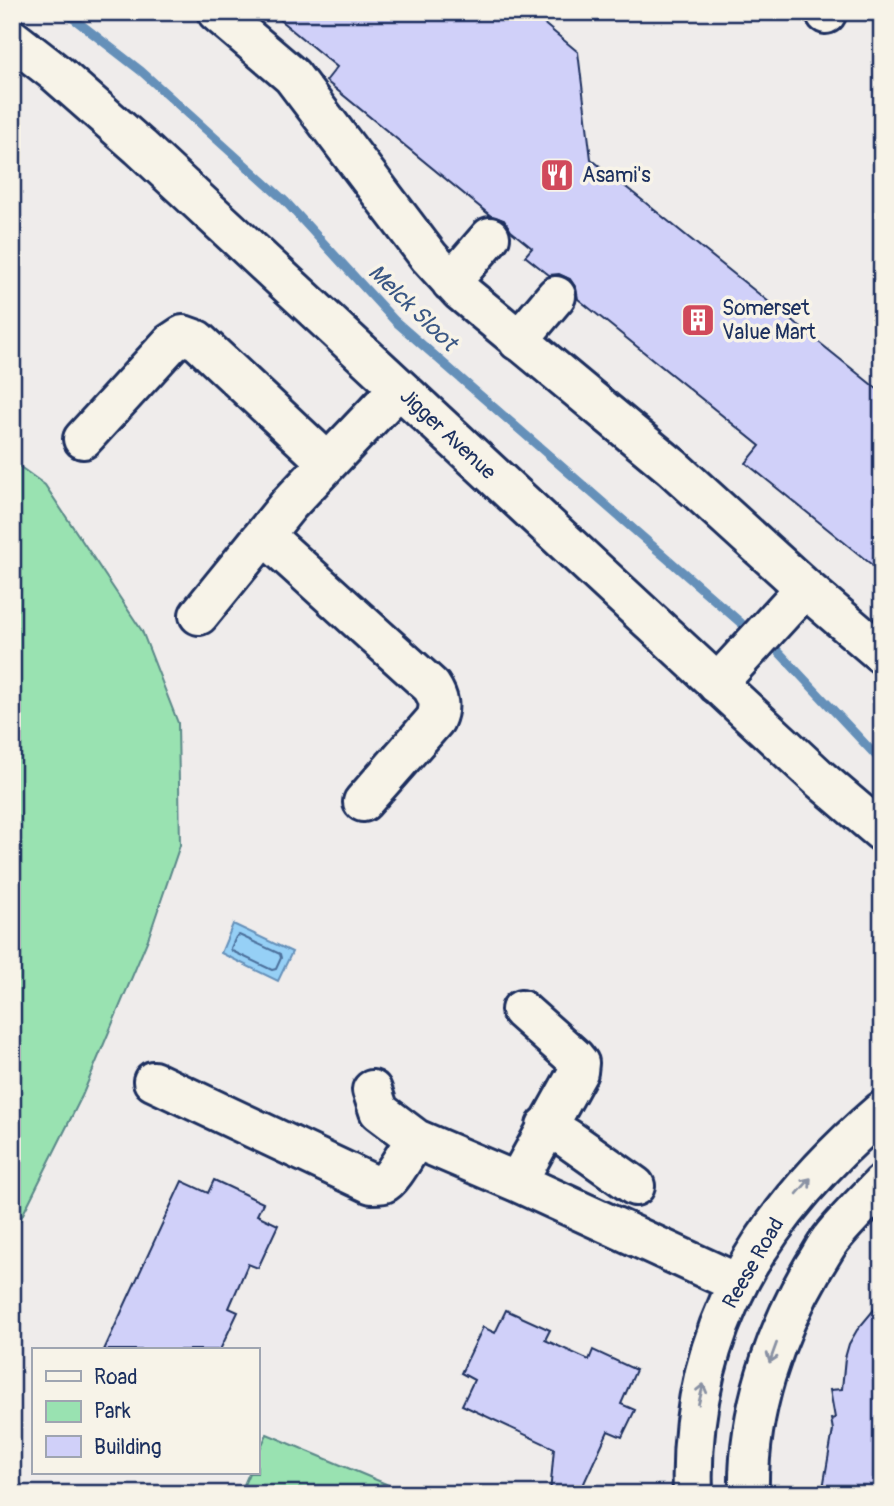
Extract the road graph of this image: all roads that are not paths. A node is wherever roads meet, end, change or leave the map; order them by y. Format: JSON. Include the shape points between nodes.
{"nodes":[{"id":1,"x":217,"y":12,"type":"edge"},
{"id":2,"x":12,"y":39,"type":"edge"},
{"id":3,"x":490,"y":237,"type":"dead end"},
{"id":4,"x":451,"y":282,"type":"junction"},
{"id":5,"x":555,"y":296,"type":"dead end"},
{"id":6,"x":518,"y":341,"type":"junction"},
{"id":7,"x":400,"y":388,"type":"junction"},
{"id":8,"x":83,"y":439,"type":"dead end"},
{"id":9,"x":327,"y":462,"type":"junction"},
{"id":10,"x":264,"y":535,"type":"junction"},
{"id":11,"x":805,"y":588,"type":"junction"},
{"id":12,"x":199,"y":615,"type":"dead end"},
{"id":13,"x":882,"y":654,"type":"edge"},
{"id":14,"x":717,"y":684,"type":"junction"},
{"id":15,"x":363,"y":802,"type":"dead end"},
{"id":16,"x":882,"y":832,"type":"edge"},
{"id":17,"x":521,"y":1010,"type":"dead end"},
{"id":18,"x":153,"y":1082,"type":"dead end"},
{"id":19,"x":372,"y":1090,"type":"dead end"},
{"id":20,"x":882,"y":1111,"type":"edge"},
{"id":21,"x":546,"y":1126,"type":"junction"},
{"id":22,"x":416,"y":1139,"type":"junction"},
{"id":23,"x":516,"y":1182,"type":"junction"},
{"id":24,"x":882,"y":1184,"type":"edge"},
{"id":25,"x":635,"y":1186,"type":"dead end"},
{"id":26,"x":737,"y":1283,"type":"junction"},
{"id":27,"x":693,"y":1494,"type":"edge"},
{"id":28,"x":749,"y":1494,"type":"edge"}],
"edges":[{"from":1,"to":4,"type":"street","via":[[292,76]]},
{"from":2,"to":7,"type":"street","name":"Jigger Avenue","via":[[140,147]]},
{"from":3,"to":4,"type":"street"},
{"from":4,"to":6,"type":"street"},
{"from":5,"to":6,"type":"street"},
{"from":6,"to":11,"type":"street","via":[[672,467]]},
{"from":7,"to":9,"type":"street"},
{"from":7,"to":14,"type":"street","name":"Jigger Avenue"},
{"from":8,"to":9,"type":"street","via":[[171,342],[183,335],[197,340]]},
{"from":9,"to":10,"type":"street"},
{"from":10,"to":12,"type":"street"},
{"from":10,"to":15,"type":"street","via":[[437,695],[435,720]]},
{"from":11,"to":13,"type":"street"},
{"from":11,"to":14,"type":"street"},
{"from":14,"to":16,"type":"street","name":"Jigger Avenue"},
{"from":17,"to":21,"type":"street","via":[[579,1063]]},
{"from":18,"to":22,"type":"street","via":[[372,1184],[384,1184],[393,1177]]},
{"from":19,"to":22,"type":"street","via":[[379,1111]]},
{"from":26,"to":20,"type":"street","name":"Reese Road","one_way":true,"via":[[806,1183]]},
{"from":21,"to":23,"type":"street"},
{"from":21,"to":25,"type":"street"},
{"from":22,"to":23,"type":"street"},
{"from":23,"to":26,"type":"street"},
{"from":24,"to":28,"type":"street","one_way":true,"via":[[830,1240],[800,1290],[772,1354],[756,1412]]},
{"from":27,"to":26,"type":"street","name":"Reese Road","one_way":true,"via":[[697,1410],[717,1327]]}]}
